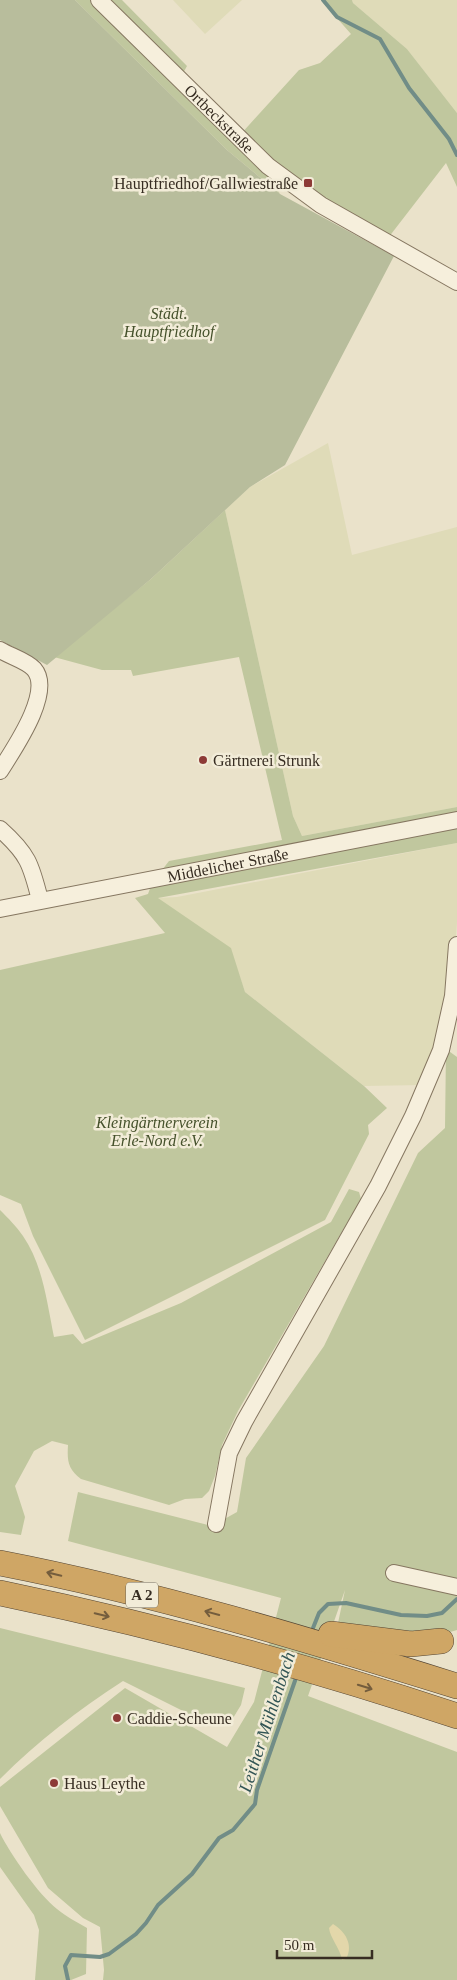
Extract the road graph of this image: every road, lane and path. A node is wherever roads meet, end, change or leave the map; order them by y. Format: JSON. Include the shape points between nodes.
{"nodes":[{"id":1,"x":98,"y":0,"type":"edge"},
{"id":2,"x":457,"y":282,"type":"edge"},
{"id":3,"x":0,"y":650,"type":"edge"},
{"id":4,"x":0,"y":771,"type":"edge"},
{"id":5,"x":457,"y":820,"type":"edge"},
{"id":6,"x":0,"y":829,"type":"edge"},
{"id":7,"x":40,"y":900,"type":"junction"},
{"id":8,"x":0,"y":909,"type":"edge"},
{"id":9,"x":457,"y":944,"type":"edge"},
{"id":10,"x":216,"y":1524,"type":"dead end"},
{"id":11,"x":0,"y":1563,"type":"edge"},
{"id":12,"x":394,"y":1573,"type":"dead end"},
{"id":13,"x":457,"y":1587,"type":"edge"},
{"id":14,"x":0,"y":1593,"type":"edge"},
{"id":15,"x":327,"y":1640,"type":"junction"},
{"id":16,"x":441,"y":1642,"type":"dead end"},
{"id":17,"x":457,"y":1686,"type":"edge"},
{"id":18,"x":457,"y":1716,"type":"edge"}],
"edges":[{"from":1,"to":2,"type":"street","name":"Ortbeckstraße","via":[[268,166],[321,205]]},
{"from":3,"to":4,"type":"street","via":[[33,668],[39,676],[41,690]]},
{"from":5,"to":7,"type":"street","name":"Middelicher Straße"},
{"from":6,"to":7,"type":"street","via":[[19,846],[31,865]]},
{"from":7,"to":8,"type":"street","name":"Middelicher Straße"},
{"from":9,"to":10,"type":"street","via":[[453,996],[441,1050],[378,1186],[244,1422],[229,1454]]},
{"from":15,"to":11,"type":"highway","number":"A 2","one_way":true},
{"from":12,"to":13,"type":"street"},
{"from":14,"to":18,"type":"highway","number":"A 2","one_way":true,"via":[[251,1653]]},
{"from":15,"to":16,"type":"highway","via":[[411,1644]]},
{"from":15,"to":17,"type":"highway"}]}
